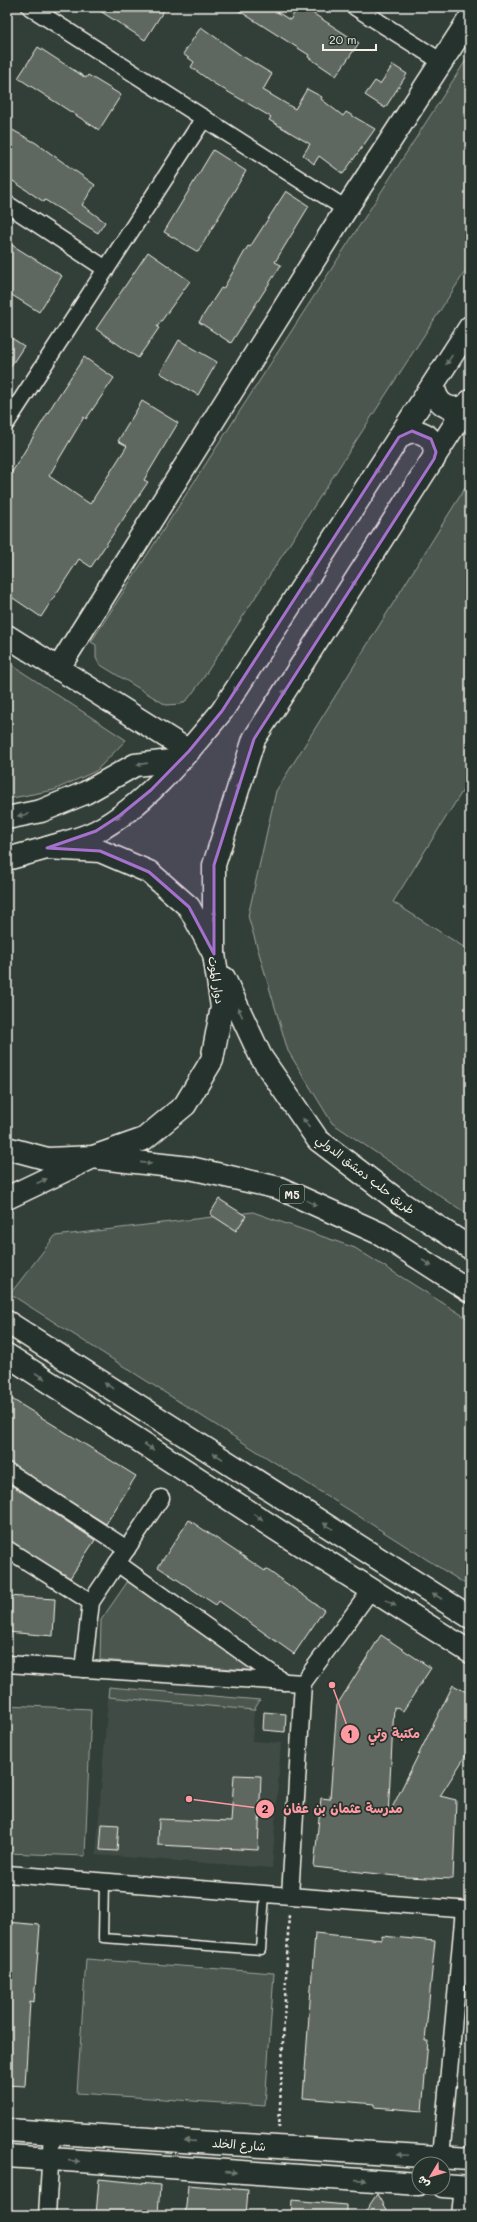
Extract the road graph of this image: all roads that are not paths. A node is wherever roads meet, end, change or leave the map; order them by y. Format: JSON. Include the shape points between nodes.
{"nodes":[{"id":1,"x":30,"y":7,"type":"edge"},
{"id":2,"x":355,"y":7,"type":"edge"},
{"id":3,"x":470,"y":18,"type":"edge"},
{"id":4,"x":442,"y":62,"type":"junction"},
{"id":5,"x":204,"y":118,"type":"junction"},
{"id":6,"x":7,"y":204,"type":"edge"},
{"id":7,"x":346,"y":209,"type":"junction"},
{"id":8,"x":106,"y":269,"type":"junction"},
{"id":9,"x":470,"y":327,"type":"edge"},
{"id":10,"x":434,"y":384,"type":"junction"},
{"id":11,"x":469,"y":403,"type":"edge"},
{"id":12,"x":7,"y":421,"type":"edge"},
{"id":13,"x":399,"y":437,"type":"junction"},
{"id":14,"x":434,"y":459,"type":"junction"},
{"id":15,"x":7,"y":636,"type":"edge"},
{"id":16,"x":58,"y":669,"type":"junction"},
{"id":17,"x":185,"y":755,"type":"junction"},
{"id":18,"x":7,"y":818,"type":"edge"},
{"id":19,"x":47,"y":848,"type":"junction"},
{"id":20,"x":7,"y":851,"type":"edge"},
{"id":21,"x":7,"y":859,"type":"edge"},
{"id":22,"x":214,"y":954,"type":"junction"},
{"id":23,"x":7,"y":1148,"type":"edge"},
{"id":24,"x":93,"y":1158,"type":"junction"},
{"id":25,"x":7,"y":1198,"type":"edge"},
{"id":26,"x":470,"y":1248,"type":"edge"},
{"id":27,"x":470,"y":1291,"type":"edge"},
{"id":28,"x":7,"y":1322,"type":"edge"},
{"id":29,"x":7,"y":1354,"type":"edge"},
{"id":30,"x":7,"y":1471,"type":"edge"},
{"id":31,"x":161,"y":1498,"type":"dead end"},
{"id":32,"x":7,"y":1549,"type":"edge"},
{"id":33,"x":127,"y":1549,"type":"junction"},
{"id":34,"x":117,"y":1562,"type":"junction"},
{"id":35,"x":371,"y":1590,"type":"junction"},
{"id":36,"x":91,"y":1602,"type":"junction"},
{"id":37,"x":470,"y":1617,"type":"edge"},
{"id":38,"x":470,"y":1652,"type":"edge"},
{"id":39,"x":7,"y":1664,"type":"edge"},
{"id":40,"x":83,"y":1669,"type":"junction"},
{"id":41,"x":284,"y":1682,"type":"junction"},
{"id":42,"x":303,"y":1683,"type":"junction"},
{"id":43,"x":7,"y":1874,"type":"edge"},
{"id":44,"x":104,"y":1882,"type":"junction"},
{"id":45,"x":265,"y":1894,"type":"junction"},
{"id":46,"x":290,"y":1896,"type":"junction"},
{"id":47,"x":467,"y":1910,"type":"edge"},
{"id":48,"x":7,"y":2130,"type":"edge"},
{"id":49,"x":52,"y":2133,"type":"junction"},
{"id":50,"x":7,"y":2156,"type":"edge"},
{"id":51,"x":425,"y":2156,"type":"edge"},
{"id":52,"x":441,"y":2156,"type":"edge"},
{"id":53,"x":451,"y":2158,"type":"edge"},
{"id":54,"x":470,"y":2159,"type":"edge"},
{"id":55,"x":50,"y":2160,"type":"junction"},
{"id":56,"x":411,"y":2183,"type":"edge"},
{"id":57,"x":459,"y":2187,"type":"edge"},
{"id":58,"x":47,"y":2215,"type":"edge"},
{"id":59,"x":460,"y":2215,"type":"edge"}],
"edges":[{"from":1,"to":5,"type":"street"},
{"from":2,"to":4,"type":"street"},
{"from":3,"to":4,"type":"main road"},
{"from":4,"to":7,"type":"main road"},
{"from":5,"to":7,"type":"street"},
{"from":5,"to":8,"type":"street"},
{"from":6,"to":8,"type":"street"},
{"from":7,"to":16,"type":"main road"},
{"from":8,"to":12,"type":"street"},
{"from":9,"to":10,"type":"main road","one_way":true},
{"from":10,"to":11,"type":"main road","via":[[435,396],[444,406],[456,409]]},
{"from":10,"to":13,"type":"main road"},
{"from":11,"to":14,"type":"main road"},
{"from":13,"to":14,"type":"main road","via":[[412,431],[426,434],[434,445]]},
{"from":13,"to":17,"type":"main road","one_way":true,"via":[[222,710]]},
{"from":22,"to":14,"type":"main road","one_way":true,"via":[[214,865],[254,739]]},
{"from":15,"to":16,"type":"main road"},
{"from":16,"to":17,"type":"main road"},
{"from":17,"to":18,"type":"main road","one_way":true,"via":[[135,765],[85,793],[41,811]]},
{"from":17,"to":19,"type":"main road","one_way":true,"via":[[151,790],[96,832]]},
{"from":19,"to":20,"type":"main road"},
{"from":19,"to":21,"type":"main road","name":"دوار الموت"},
{"from":19,"to":22,"type":"main road","name":"دوار الموت","via":[[100,851],[149,872],[189,907]]},
{"from":22,"to":24,"type":"main road","name":"دوار الموت","via":[[222,1007],[212,1060],[185,1105],[144,1140]]},
{"from":26,"to":22,"type":"main road","name":"طريق حلب دمشق الدولي","one_way":true,"via":[[400,1203],[318,1140],[261,1058]]},
{"from":23,"to":24,"type":"main road","name":"دوار الموت","via":[[48,1159]]},
{"from":25,"to":24,"type":"main road","one_way":true},
{"from":24,"to":27,"type":"main road","number":"M5","one_way":true,"via":[[190,1168],[279,1188],[381,1234]]},
{"from":37,"to":28,"type":"main road","one_way":true},
{"from":29,"to":35,"type":"main road","one_way":true},
{"from":30,"to":33,"type":"street"},
{"from":31,"to":33,"type":"street"},
{"from":32,"to":36,"type":"street"},
{"from":33,"to":34,"type":"street"},
{"from":34,"to":36,"type":"street"},
{"from":34,"to":41,"type":"street"},
{"from":35,"to":38,"type":"main road","one_way":true},
{"from":35,"to":42,"type":"street"},
{"from":36,"to":40,"type":"street"},
{"from":39,"to":40,"type":"street"},
{"from":40,"to":41,"type":"street"},
{"from":41,"to":42,"type":"street"},
{"from":42,"to":46,"type":"street"},
{"from":43,"to":44,"type":"street"},
{"from":44,"to":45,"type":"street"},
{"from":44,"to":45,"type":"lane","via":[[103,1938],[261,1950]]},
{"from":45,"to":46,"type":"street"},
{"from":46,"to":47,"type":"street"},
{"from":47,"to":52,"type":"street"},
{"from":48,"to":49,"type":"main road","name":"شارع الخلد"},
{"from":51,"to":49,"type":"main road","name":"شارع الخلد","one_way":true},
{"from":49,"to":55,"type":"street"},
{"from":50,"to":55,"type":"main road"},
{"from":53,"to":54,"type":"main road","name":"شارع الخلد"},
{"from":55,"to":56,"type":"main road","one_way":true},
{"from":55,"to":58,"type":"street"},
{"from":57,"to":59,"type":"street"}]}
